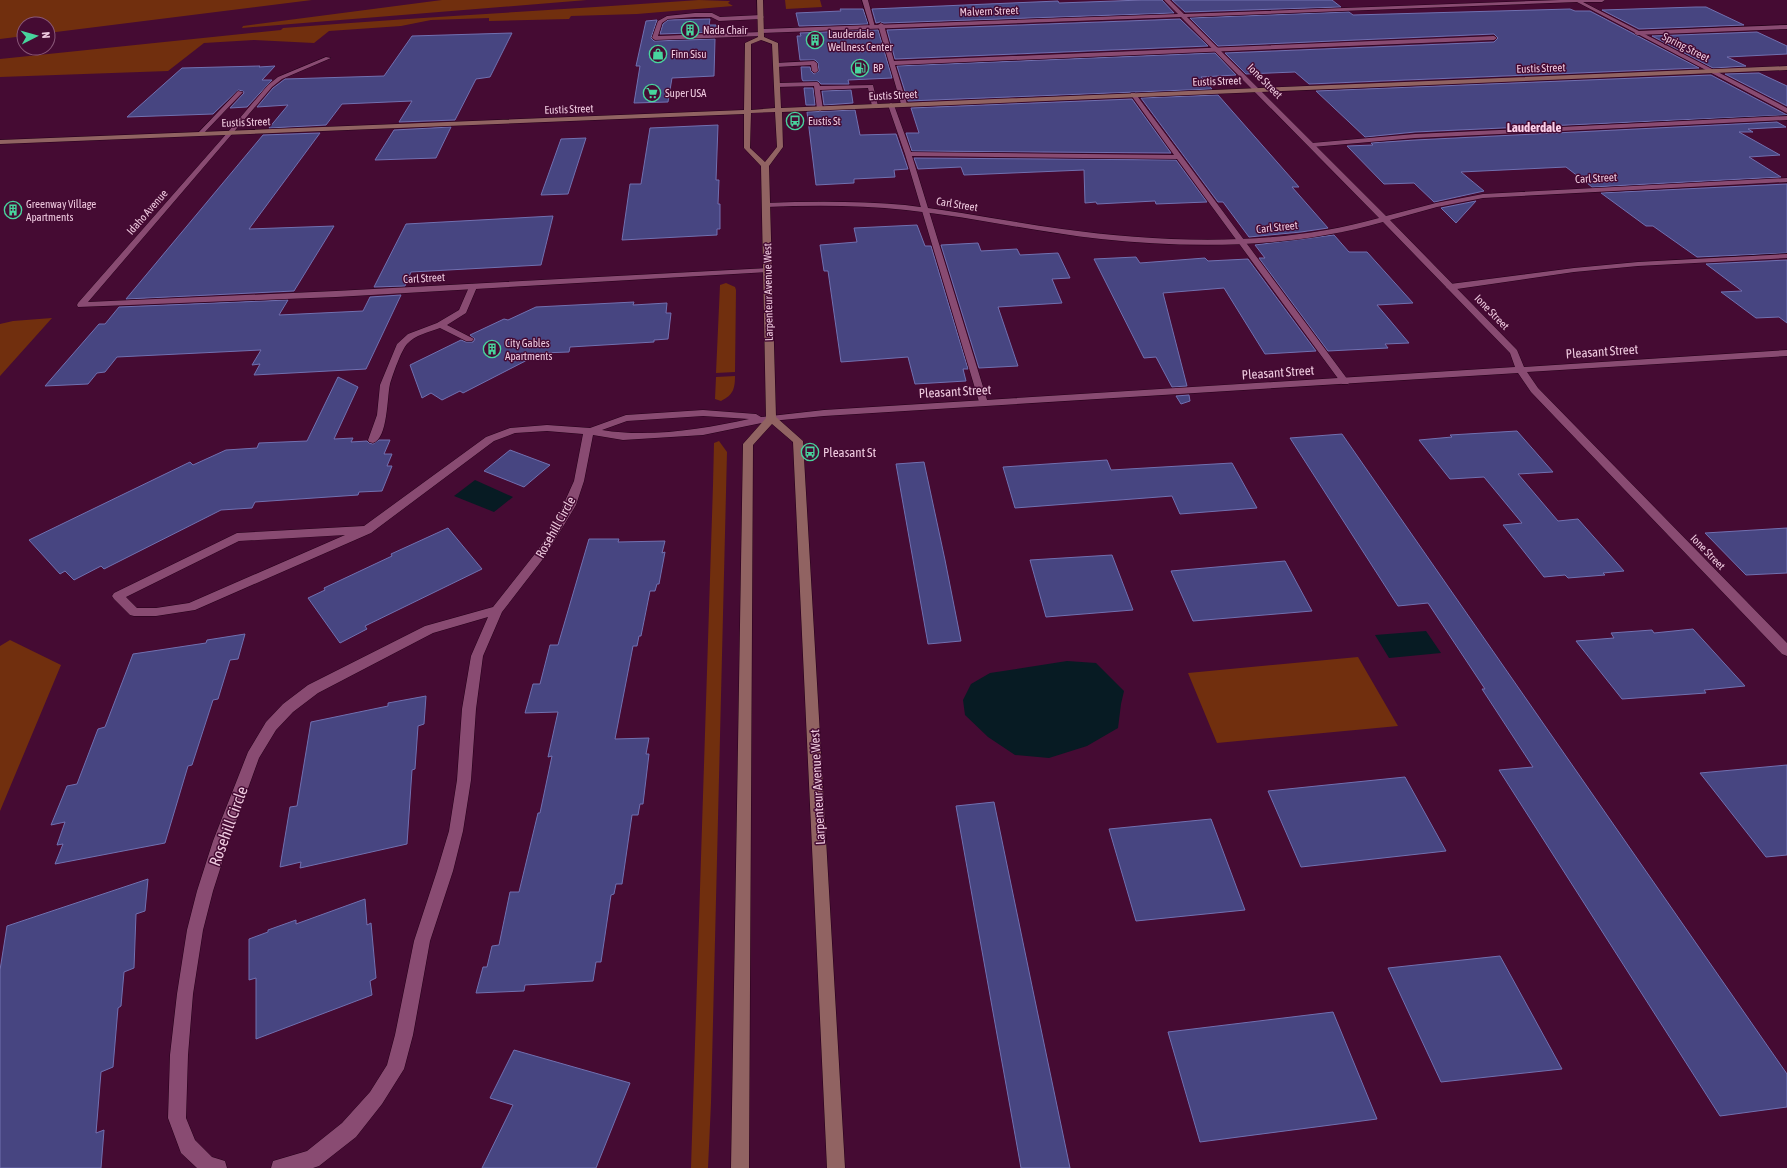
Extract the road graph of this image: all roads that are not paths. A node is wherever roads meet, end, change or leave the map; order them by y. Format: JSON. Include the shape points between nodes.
{"nodes":[{"id":1,"x":760,"y":0,"type":"edge"},
{"id":2,"x":866,"y":0,"type":"edge"},
{"id":3,"x":1167,"y":0,"type":"edge"},
{"id":4,"x":1577,"y":0,"type":"edge"},
{"id":5,"x":1602,"y":0,"type":"edge"},
{"id":6,"x":1181,"y":14,"type":"junction"},
{"id":7,"x":760,"y":18,"type":"junction"},
{"id":8,"x":880,"y":25,"type":"junction"},
{"id":9,"x":873,"y":26,"type":"junction"},
{"id":10,"x":1787,"y":27,"type":"edge"},
{"id":11,"x":1637,"y":33,"type":"junction"},
{"id":12,"x":761,"y":34,"type":"junction"},
{"id":13,"x":1494,"y":38,"type":"dead end"},
{"id":14,"x":1216,"y":50,"type":"junction"},
{"id":15,"x":328,"y":58,"type":"dead end"},
{"id":16,"x":892,"y":63,"type":"junction"},
{"id":17,"x":776,"y":65,"type":"junction"},
{"id":18,"x":1787,"y":68,"type":"edge"},
{"id":19,"x":815,"y":71,"type":"dead end"},
{"id":20,"x":1710,"y":71,"type":"junction"},
{"id":21,"x":817,"y":84,"type":"junction"},
{"id":22,"x":777,"y":86,"type":"junction"},
{"id":23,"x":1256,"y":89,"type":"junction"},
{"id":24,"x":240,"y":92,"type":"dead end"},
{"id":25,"x":1133,"y":94,"type":"junction"},
{"id":26,"x":904,"y":104,"type":"junction"},
{"id":27,"x":891,"y":105,"type":"junction"},
{"id":28,"x":875,"y":106,"type":"junction"},
{"id":29,"x":820,"y":109,"type":"junction"},
{"id":30,"x":1787,"y":110,"type":"edge"},
{"id":31,"x":779,"y":111,"type":"junction"},
{"id":32,"x":747,"y":112,"type":"junction"},
{"id":33,"x":1787,"y":118,"type":"edge"},
{"id":34,"x":230,"y":133,"type":"junction"},
{"id":35,"x":200,"y":134,"type":"junction"},
{"id":36,"x":0,"y":142,"type":"edge"},
{"id":37,"x":1312,"y":145,"type":"junction"},
{"id":38,"x":908,"y":154,"type":"junction"},
{"id":39,"x":1179,"y":157,"type":"junction"},
{"id":40,"x":764,"y":166,"type":"junction"},
{"id":41,"x":1787,"y":180,"type":"edge"},
{"id":42,"x":766,"y":205,"type":"junction"},
{"id":43,"x":925,"y":210,"type":"junction"},
{"id":44,"x":1383,"y":219,"type":"junction"},
{"id":45,"x":1243,"y":241,"type":"junction"},
{"id":46,"x":1787,"y":256,"type":"edge"},
{"id":47,"x":768,"y":270,"type":"junction"},
{"id":48,"x":473,"y":287,"type":"junction"},
{"id":49,"x":1450,"y":287,"type":"junction"},
{"id":50,"x":81,"y":305,"type":"joint"},
{"id":51,"x":440,"y":325,"type":"junction"},
{"id":52,"x":469,"y":339,"type":"dead end"},
{"id":53,"x":1787,"y":353,"type":"edge"},
{"id":54,"x":1522,"y":370,"type":"junction"},
{"id":55,"x":1345,"y":382,"type":"junction"},
{"id":56,"x":983,"y":403,"type":"junction"},
{"id":57,"x":771,"y":418,"type":"junction"},
{"id":58,"x":589,"y":431,"type":"junction"},
{"id":59,"x":373,"y":440,"type":"dead end"},
{"id":60,"x":367,"y":530,"type":"junction"},
{"id":61,"x":497,"y":610,"type":"junction"},
{"id":62,"x":1782,"y":641,"type":"edge"},
{"id":63,"x":1787,"y":651,"type":"edge"},
{"id":64,"x":218,"y":1168,"type":"edge"},
{"id":65,"x":280,"y":1168,"type":"edge"},
{"id":66,"x":740,"y":1168,"type":"edge"},
{"id":67,"x":836,"y":1168,"type":"edge"}],
"edges":[{"from":1,"to":7,"type":"main road"},
{"from":2,"to":9,"type":"street"},
{"from":3,"to":6,"type":"street","name":"Ione Street"},
{"from":4,"to":5,"type":"street","name":"Malvern Street"},
{"from":4,"to":6,"type":"street","name":"Malvern Street"},
{"from":4,"to":11,"type":"street","name":"Spring Street"},
{"from":6,"to":8,"type":"street","name":"Malvern Street"},
{"from":6,"to":14,"type":"street","name":"Ione Street"},
{"from":7,"to":12,"type":"main road"},
{"from":7,"to":12,"type":"street","name":"Malvern Street","via":[[719,19],[712,15],[668,18],[660,22],[655,38]]},
{"from":8,"to":9,"type":"street","name":"Malvern Street"},
{"from":8,"to":16,"type":"street"},
{"from":9,"to":12,"type":"street","name":"Malvern Street"},
{"from":10,"to":11,"type":"street"},
{"from":11,"to":20,"type":"street","name":"Spring Street"},
{"from":12,"to":17,"type":"main road","via":[[775,43]]},
{"from":12,"to":32,"type":"main road","via":[[748,43]]},
{"from":13,"to":14,"type":"street"},
{"from":14,"to":16,"type":"street"},
{"from":14,"to":23,"type":"street","name":"Ione Street"},
{"from":15,"to":34,"type":"street","name":"Idaho Avenue","via":[[280,78],[270,86]]},
{"from":16,"to":26,"type":"street"},
{"from":17,"to":19,"type":"street","via":[[814,63]]},
{"from":17,"to":22,"type":"main road"},
{"from":18,"to":20,"type":"main road","name":"Eustis Street"},
{"from":20,"to":23,"type":"main road","name":"Eustis Street"},
{"from":20,"to":30,"type":"street","name":"Spring Street"},
{"from":21,"to":22,"type":"street"},
{"from":21,"to":28,"type":"street","via":[[871,86]]},
{"from":21,"to":29,"type":"street"},
{"from":22,"to":31,"type":"main road"},
{"from":23,"to":25,"type":"main road","name":"Eustis Street"},
{"from":23,"to":37,"type":"street","name":"Ione Street"},
{"from":24,"to":35,"type":"street"},
{"from":25,"to":26,"type":"main road","name":"Eustis Street"},
{"from":25,"to":39,"type":"street"},
{"from":26,"to":27,"type":"main road","name":"Eustis Street"},
{"from":27,"to":28,"type":"main road","name":"Eustis Street"},
{"from":27,"to":38,"type":"street"},
{"from":28,"to":29,"type":"main road","name":"Eustis Street"},
{"from":29,"to":31,"type":"main road","name":"Eustis Street"},
{"from":31,"to":32,"type":"main road","name":"Eustis Street"},
{"from":31,"to":40,"type":"main road","via":[[780,147]]},
{"from":32,"to":34,"type":"main road","name":"Eustis Street"},
{"from":32,"to":40,"type":"main road","via":[[748,148]]},
{"from":33,"to":37,"type":"street","via":[[1415,136]]},
{"from":34,"to":35,"type":"main road","name":"Eustis Street"},
{"from":34,"to":50,"type":"street","name":"Idaho Avenue"},
{"from":35,"to":36,"type":"main road","name":"Eustis Street"},
{"from":37,"to":44,"type":"street","name":"Ione Street"},
{"from":38,"to":39,"type":"street"},
{"from":38,"to":43,"type":"street"},
{"from":39,"to":45,"type":"street"},
{"from":40,"to":42,"type":"main road","name":"Larpenteur Avenue West"},
{"from":41,"to":44,"type":"street","name":"Carl Street","via":[[1483,196],[1454,200]]},
{"from":42,"to":43,"type":"street","name":"Carl Street","via":[[833,203]]},
{"from":42,"to":47,"type":"main road","name":"Larpenteur Avenue West"},
{"from":43,"to":45,"type":"street","name":"Carl Street","via":[[1117,238]]},
{"from":43,"to":56,"type":"street"},
{"from":44,"to":45,"type":"street","name":"Carl Street","via":[[1313,235]]},
{"from":44,"to":49,"type":"street","name":"Ione Street"},
{"from":45,"to":55,"type":"street"},
{"from":46,"to":49,"type":"street","via":[[1638,264]]},
{"from":47,"to":48,"type":"street","name":"Carl Street"},
{"from":47,"to":57,"type":"main road","name":"Larpenteur Avenue West"},
{"from":48,"to":50,"type":"street","name":"Carl Street"},
{"from":48,"to":51,"type":"street","via":[[463,311]]},
{"from":49,"to":54,"type":"street","name":"Ione Street","via":[[1514,352]]},
{"from":51,"to":52,"type":"street"},
{"from":51,"to":59,"type":"street","via":[[410,336],[402,344],[385,385],[382,415]]},
{"from":53,"to":54,"type":"street","name":"Pleasant Street"},
{"from":54,"to":55,"type":"street","name":"Pleasant Street"},
{"from":54,"to":62,"type":"street","name":"Ione Street","via":[[1534,390]]},
{"from":55,"to":56,"type":"street","name":"Pleasant Street"},
{"from":56,"to":57,"type":"street","name":"Pleasant Street"},
{"from":57,"to":58,"type":"street","name":"Pleasant Street","via":[[703,432],[623,437]]},
{"from":57,"to":58,"type":"street","name":"Pleasant Street","via":[[703,413],[626,418]]},
{"from":57,"to":66,"type":"main road","via":[[748,444]]},
{"from":57,"to":67,"type":"main road","name":"Larpenteur Avenue West","via":[[798,441]]},
{"from":58,"to":60,"type":"street","via":[[547,428],[514,430],[490,439]]},
{"from":58,"to":61,"type":"street","name":"Rosehill Circle","via":[[577,488],[565,514],[533,566]]},
{"from":60,"to":60,"type":"street","via":[[191,607],[134,612],[118,596],[237,537]]},
{"from":61,"to":64,"type":"street","name":"Rosehill Circle","via":[[429,629],[313,689],[288,708],[271,726],[253,756],[221,841],[197,922],[185,994],[180,1048],[178,1118],[188,1146],[207,1164]]},
{"from":61,"to":65,"type":"street","name":"Rosehill Circle","via":[[477,656],[456,831],[422,941],[395,1069],[376,1098],[349,1130],[312,1159]]},
{"from":62,"to":63,"type":"street","name":"Ione Street"}]}
